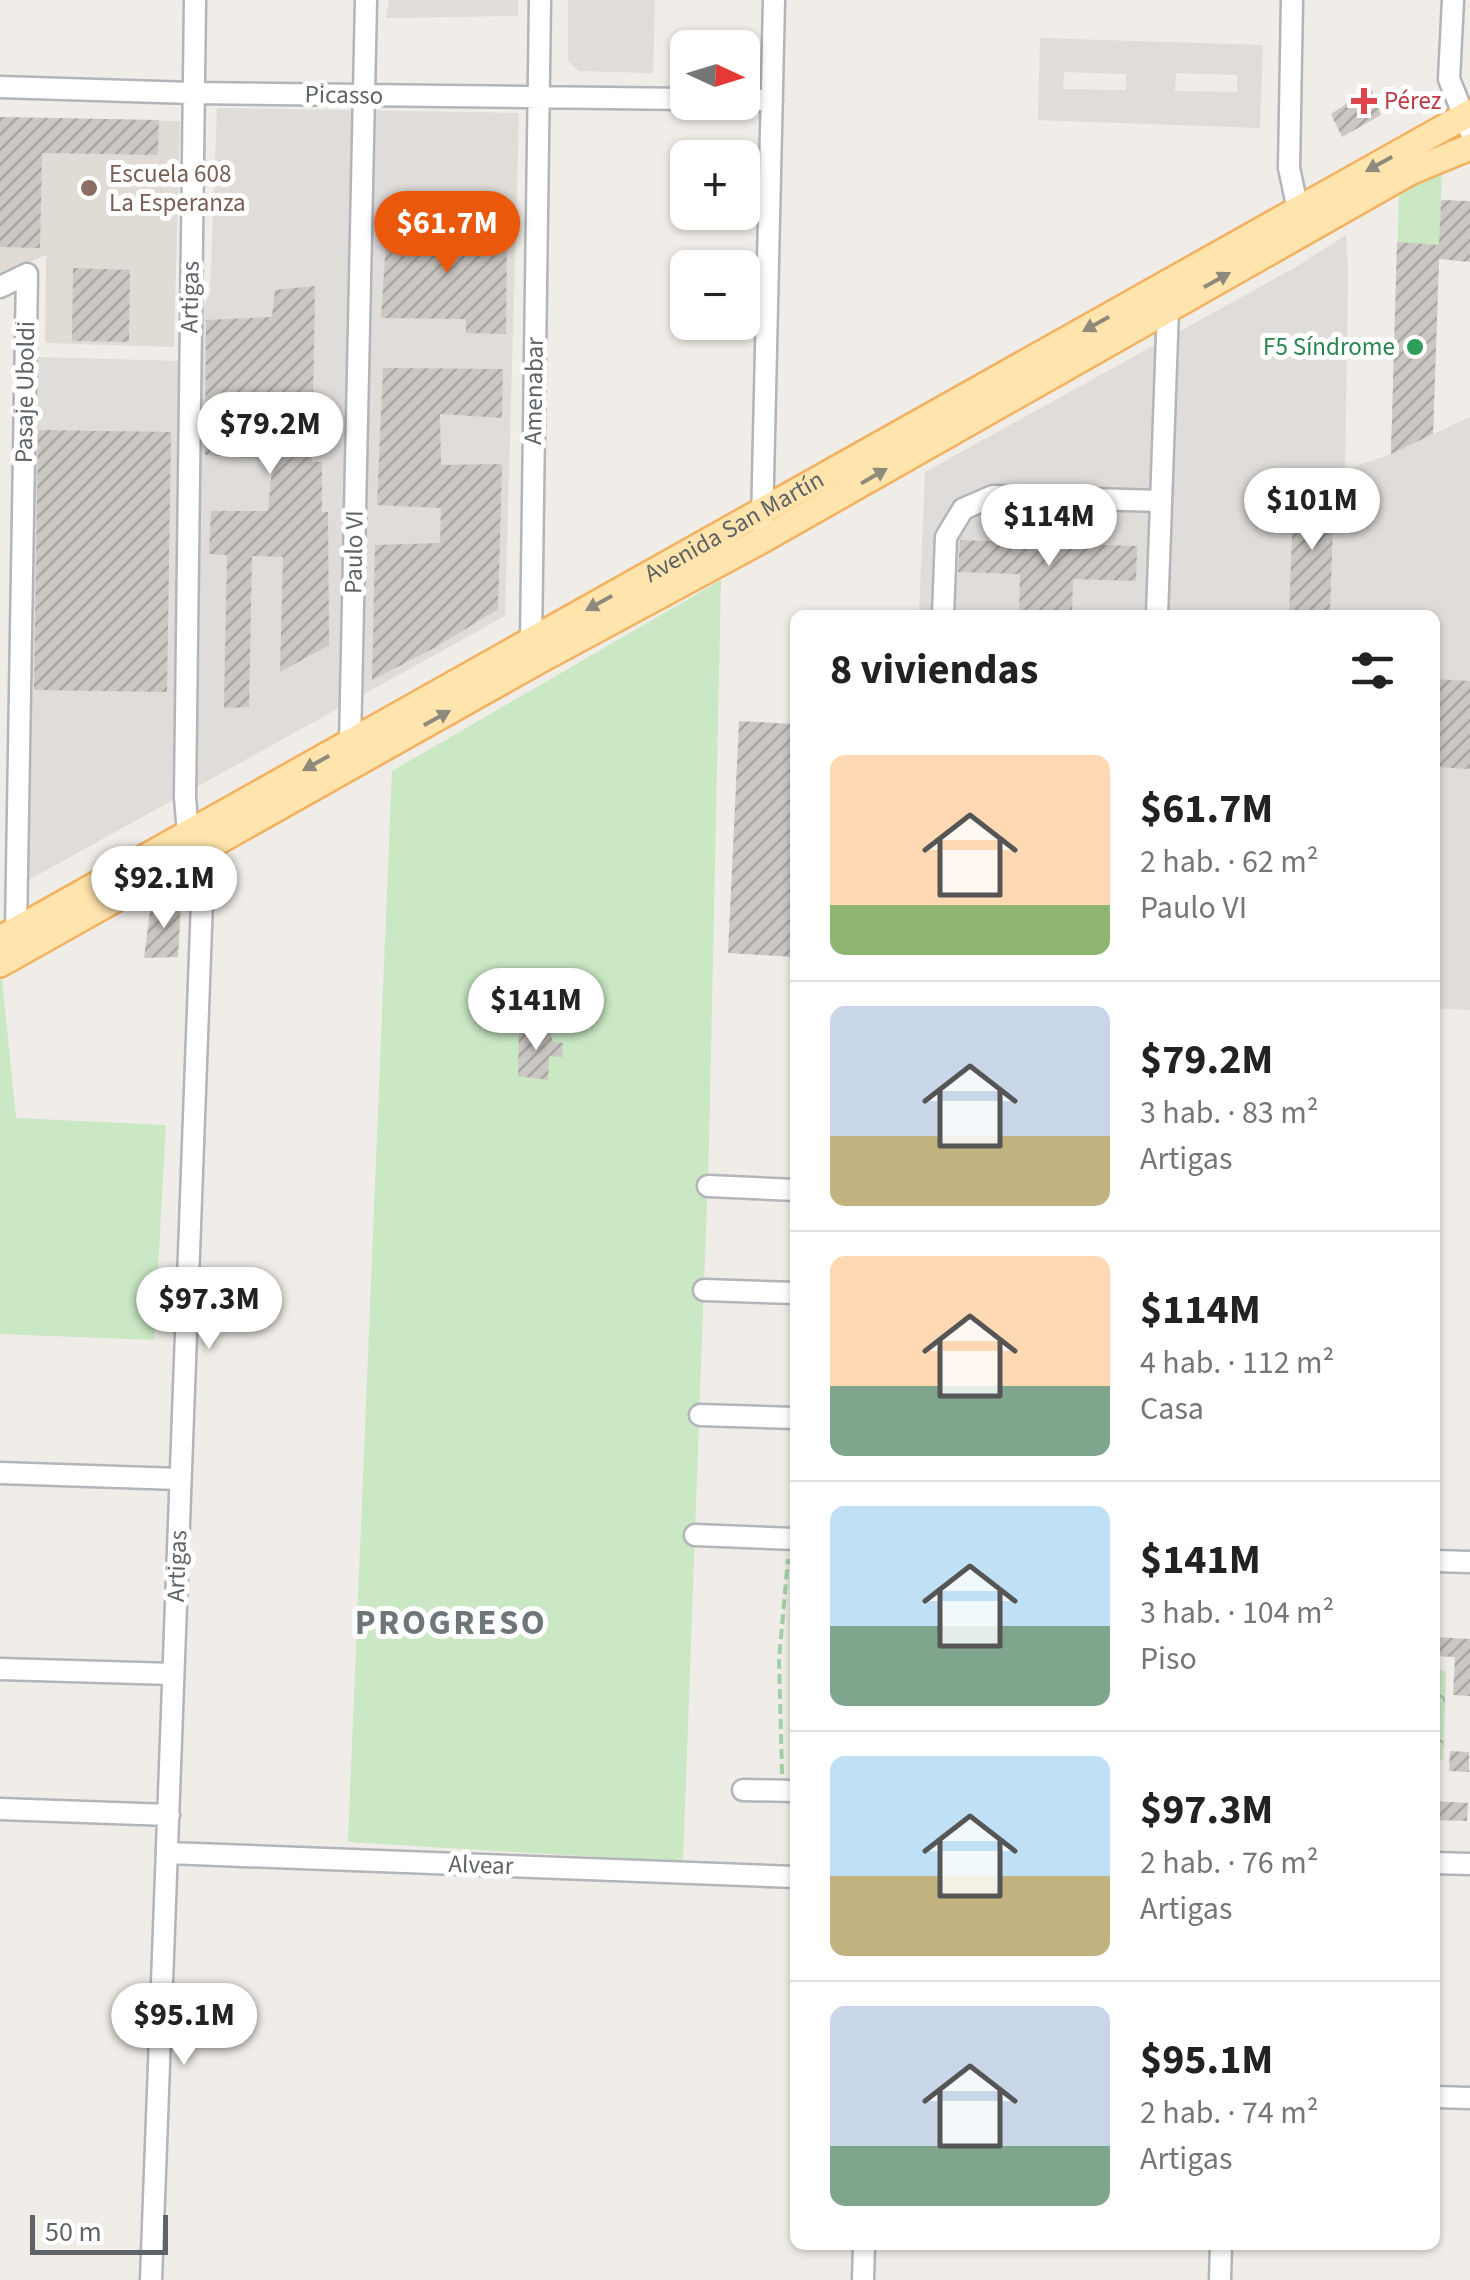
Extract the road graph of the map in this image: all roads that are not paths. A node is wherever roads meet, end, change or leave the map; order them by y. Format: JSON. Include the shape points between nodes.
{"nodes":[{"id":1,"x":195,"y":0,"type":"edge"},
{"id":2,"x":366,"y":0,"type":"edge"},
{"id":3,"x":540,"y":0,"type":"edge"},
{"id":4,"x":774,"y":0,"type":"edge"},
{"id":5,"x":1292,"y":0,"type":"edge"},
{"id":6,"x":1452,"y":0,"type":"edge"},
{"id":7,"x":0,"y":87,"type":"edge"},
{"id":8,"x":192,"y":93,"type":"junction"},
{"id":9,"x":364,"y":95,"type":"junction"},
{"id":10,"x":538,"y":97,"type":"junction"},
{"id":11,"x":670,"y":99,"type":"edge"},
{"id":12,"x":760,"y":100,"type":"edge"},
{"id":13,"x":772,"y":100,"type":"junction"},
{"id":14,"x":1468,"y":120,"type":"edge"},
{"id":15,"x":1470,"y":147,"type":"edge"},
{"id":16,"x":1298,"y":210,"type":"junction"},
{"id":17,"x":0,"y":287,"type":"edge"},
{"id":18,"x":1164,"y":298,"type":"junction"},
{"id":19,"x":1160,"y":501,"type":"junction"},
{"id":20,"x":762,"y":526,"type":"junction"},
{"id":21,"x":943,"y":610,"type":"edge"},
{"id":22,"x":1157,"y":610,"type":"edge"},
{"id":23,"x":534,"y":652,"type":"junction"},
{"id":24,"x":350,"y":744,"type":"junction"},
{"id":25,"x":194,"y":843,"type":"junction"},
{"id":26,"x":8,"y":935,"type":"edge"},
{"id":27,"x":0,"y":964,"type":"edge"},
{"id":28,"x":708,"y":1186,"type":"dead end"},
{"id":29,"x":790,"y":1190,"type":"edge"},
{"id":30,"x":704,"y":1290,"type":"dead end"},
{"id":31,"x":790,"y":1293,"type":"edge"},
{"id":32,"x":700,"y":1416,"type":"dead end"},
{"id":33,"x":790,"y":1418,"type":"edge"},
{"id":34,"x":0,"y":1472,"type":"edge"},
{"id":35,"x":179,"y":1479,"type":"junction"},
{"id":36,"x":695,"y":1535,"type":"dead end"},
{"id":37,"x":790,"y":1539,"type":"edge"},
{"id":38,"x":1440,"y":1561,"type":"edge"},
{"id":39,"x":1470,"y":1562,"type":"edge"},
{"id":40,"x":0,"y":1669,"type":"edge"},
{"id":41,"x":173,"y":1674,"type":"junction"},
{"id":42,"x":742,"y":1790,"type":"dead end"},
{"id":43,"x":789,"y":1791,"type":"edge"},
{"id":44,"x":0,"y":1809,"type":"edge"},
{"id":45,"x":169,"y":1815,"type":"junction"},
{"id":46,"x":168,"y":1853,"type":"junction"},
{"id":47,"x":1440,"y":1863,"type":"edge"},
{"id":48,"x":1470,"y":1864,"type":"edge"},
{"id":49,"x":790,"y":1878,"type":"edge"},
{"id":50,"x":1440,"y":2097,"type":"edge"},
{"id":51,"x":1470,"y":2098,"type":"edge"},
{"id":52,"x":864,"y":2250,"type":"edge"},
{"id":53,"x":1221,"y":2250,"type":"edge"},
{"id":54,"x":151,"y":2280,"type":"edge"},
{"id":55,"x":863,"y":2280,"type":"edge"},
{"id":56,"x":1220,"y":2280,"type":"edge"}],
"edges":[{"from":1,"to":8,"type":"street","name":"Artigas"},
{"from":2,"to":9,"type":"street","name":"Paulo VI"},
{"from":3,"to":10,"type":"street","name":"Amenabar"},
{"from":4,"to":13,"type":"street"},
{"from":5,"to":16,"type":"street","via":[[1289,168]]},
{"from":6,"to":14,"type":"street","via":[[1450,80]]},
{"from":7,"to":8,"type":"street","name":"Picasso"},
{"from":8,"to":9,"type":"street","name":"Picasso"},
{"from":8,"to":25,"type":"street","name":"Artigas","via":[[184,797]]},
{"from":9,"to":10,"type":"street","name":"Picasso"},
{"from":9,"to":24,"type":"street","name":"Paulo VI"},
{"from":10,"to":11,"type":"street","name":"Picasso"},
{"from":10,"to":23,"type":"street","name":"Amenabar"},
{"from":12,"to":13,"type":"street"},
{"from":13,"to":20,"type":"street"},
{"from":14,"to":16,"type":"main road","name":"Avenida San Martín","one_way":true},
{"from":18,"to":15,"type":"main road","name":"Avenida San Martín","one_way":true},
{"from":16,"to":18,"type":"main road","name":"Avenida San Martín"},
{"from":17,"to":26,"type":"street","name":"Pasaje Uboldi","via":[[26,274]]},
{"from":18,"to":19,"type":"street"},
{"from":18,"to":20,"type":"main road","name":"Avenida San Martín"},
{"from":19,"to":21,"type":"street","via":[[992,496],[963,510],[946,537]]},
{"from":19,"to":22,"type":"street"},
{"from":20,"to":23,"type":"main road","name":"Avenida San Martín"},
{"from":23,"to":24,"type":"main road","name":"Avenida San Martín"},
{"from":25,"to":23,"type":"main road","name":"Avenida San Martín","one_way":true},
{"from":24,"to":25,"type":"main road","name":"Avenida San Martín","one_way":true},
{"from":25,"to":26,"type":"main road","name":"Avenida San Martín"},
{"from":25,"to":27,"type":"main road","name":"Avenida San Martín"},
{"from":25,"to":35,"type":"street","name":"Artigas","via":[[202,901]]},
{"from":28,"to":29,"type":"street"},
{"from":30,"to":31,"type":"street"},
{"from":32,"to":33,"type":"street"},
{"from":34,"to":35,"type":"street"},
{"from":35,"to":41,"type":"street","name":"Artigas"},
{"from":36,"to":37,"type":"street"},
{"from":38,"to":39,"type":"street"},
{"from":40,"to":41,"type":"street"},
{"from":41,"to":45,"type":"street","name":"Artigas"},
{"from":42,"to":43,"type":"street"},
{"from":44,"to":45,"type":"street"},
{"from":45,"to":46,"type":"street","name":"Artigas"},
{"from":46,"to":49,"type":"street","name":"Alvear"},
{"from":46,"to":54,"type":"street","name":"Artigas"},
{"from":47,"to":48,"type":"street"},
{"from":50,"to":51,"type":"street"},
{"from":52,"to":55,"type":"street"},
{"from":53,"to":56,"type":"street"}]}
